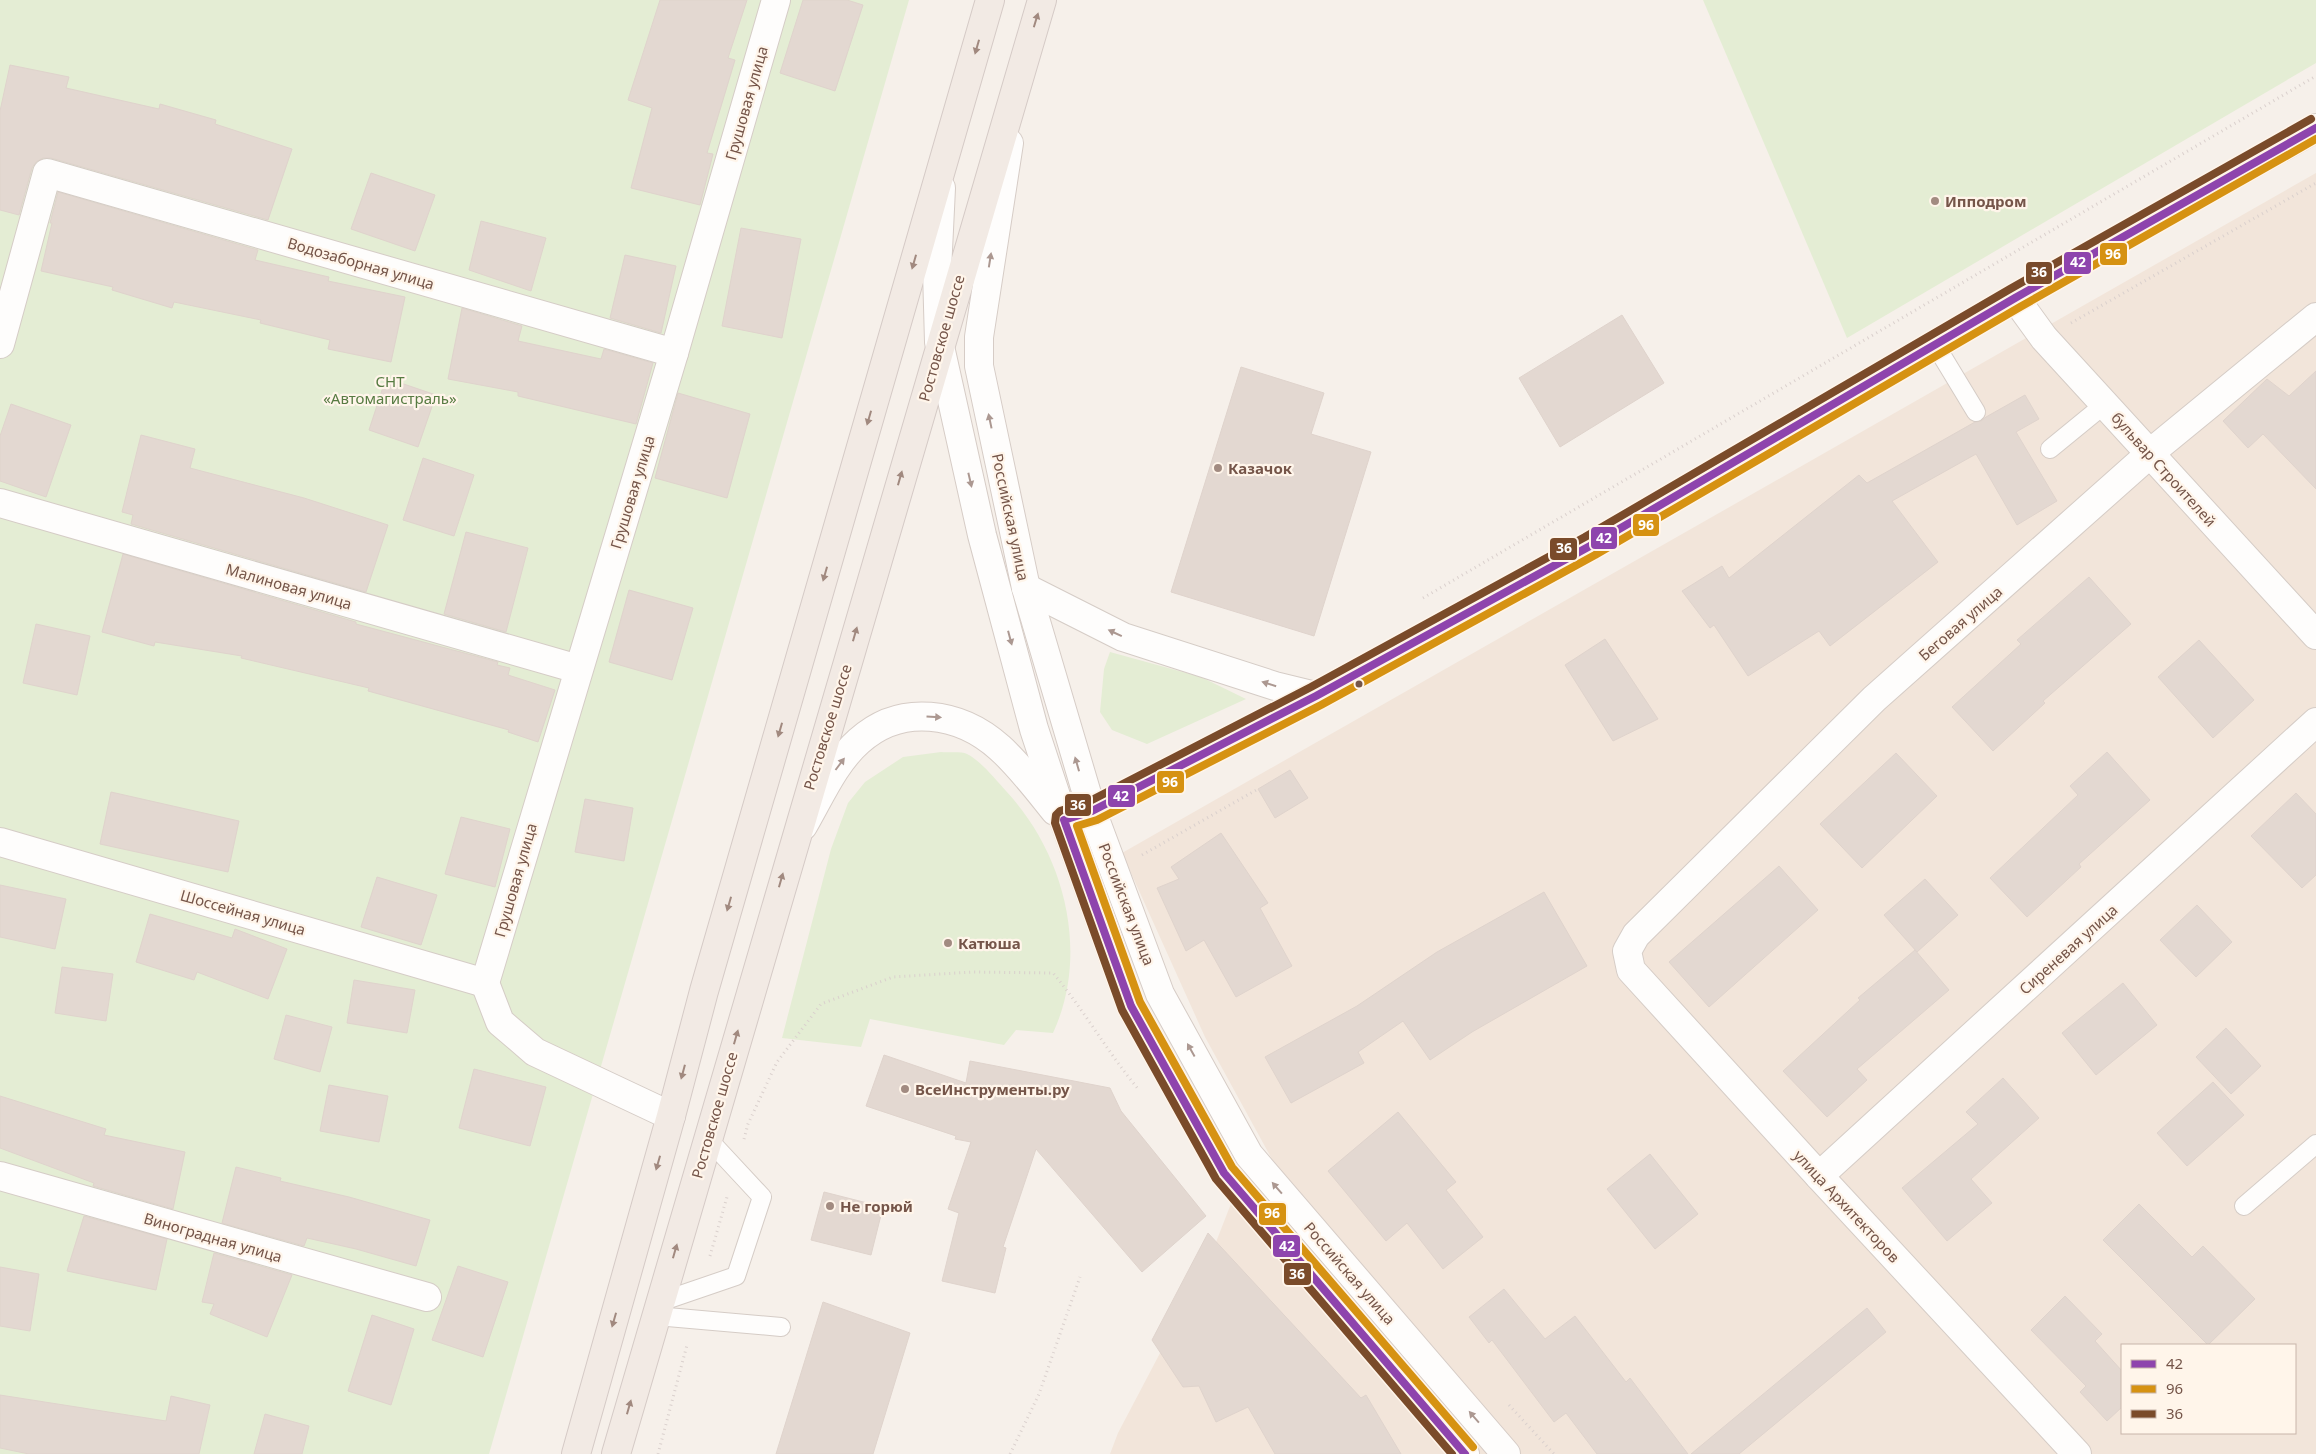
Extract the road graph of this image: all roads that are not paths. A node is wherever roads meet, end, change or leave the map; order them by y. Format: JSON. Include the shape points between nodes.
{"nodes":[{"id":1,"x":776,"y":0,"type":"edge"},
{"id":2,"x":990,"y":0,"type":"edge"},
{"id":3,"x":1042,"y":0,"type":"edge"},
{"id":4,"x":1020,"y":74,"type":"junction"},
{"id":5,"x":2316,"y":128,"type":"edge"},
{"id":6,"x":942,"y":164,"type":"junction"},
{"id":7,"x":2015,"y":298,"type":"junction"},
{"id":8,"x":2316,"y":317,"type":"edge"},
{"id":9,"x":939,"y":342,"type":"junction"},
{"id":10,"x":0,"y":344,"type":"edge"},
{"id":11,"x":1936,"y":346,"type":"junction"},
{"id":12,"x":674,"y":353,"type":"junction"},
{"id":13,"x":2105,"y":404,"type":"junction"},
{"id":14,"x":1976,"y":412,"type":"dead end"},
{"id":15,"x":2050,"y":449,"type":"dead end"},
{"id":16,"x":2150,"y":455,"type":"junction"},
{"id":17,"x":0,"y":503,"type":"edge"},
{"id":18,"x":1026,"y":588,"type":"junction"},
{"id":19,"x":2316,"y":635,"type":"edge"},
{"id":20,"x":578,"y":669,"type":"junction"},
{"id":21,"x":1316,"y":696,"type":"junction"},
{"id":22,"x":2316,"y":722,"type":"edge"},
{"id":23,"x":1092,"y":811,"type":"junction"},
{"id":24,"x":1064,"y":820,"type":"junction"},
{"id":25,"x":0,"y":842,"type":"edge"},
{"id":26,"x":789,"y":852,"type":"junction"},
{"id":27,"x":1627,"y":951,"type":"joint"},
{"id":28,"x":485,"y":983,"type":"junction"},
{"id":29,"x":671,"y":1116,"type":"junction"},
{"id":30,"x":708,"y":1139,"type":"junction"},
{"id":31,"x":2316,"y":1144,"type":"edge"},
{"id":32,"x":0,"y":1176,"type":"edge"},
{"id":33,"x":1819,"y":1176,"type":"junction"},
{"id":34,"x":2244,"y":1206,"type":"dead end"},
{"id":35,"x":426,"y":1298,"type":"dead end"},
{"id":36,"x":658,"y":1309,"type":"junction"},
{"id":37,"x":781,"y":1327,"type":"dead end"},
{"id":38,"x":576,"y":1454,"type":"edge"},
{"id":39,"x":616,"y":1454,"type":"edge"},
{"id":40,"x":1465,"y":1454,"type":"edge"},
{"id":41,"x":1506,"y":1454,"type":"edge"},
{"id":42,"x":2077,"y":1454,"type":"edge"}],
"edges":[{"from":1,"to":12,"type":"street","name":"Грушовая улица"},
{"from":2,"to":6,"type":"highway","one_way":true},
{"from":4,"to":3,"type":"highway","name":"Ростовское шоссе","one_way":true},
{"from":4,"to":9,"type":"highway","name":"Ростовское шоссе"},
{"from":18,"to":4,"type":"street","name":"Российская улица","one_way":true,"via":[[979,366],[979,337],[987,277]]},
{"from":5,"to":7,"type":"street"},
{"from":6,"to":9,"type":"street","name":"Российская улица","via":[[937,271]]},
{"from":6,"to":29,"type":"highway","one_way":true},
{"from":7,"to":11,"type":"street"},
{"from":7,"to":13,"type":"street","name":"бульвар Строителей","via":[[2044,338]]},
{"from":8,"to":16,"type":"street","name":"Беговая улица"},
{"from":9,"to":24,"type":"street","name":"Российская улица","one_way":true,"via":[[982,534],[1034,729]]},
{"from":26,"to":9,"type":"highway","name":"Ростовское шоссе","one_way":true},
{"from":10,"to":12,"type":"street","name":"Водозаборная улица","via":[[47,174]]},
{"from":11,"to":14,"type":"lane"},
{"from":11,"to":21,"type":"street","via":[[1590,546]]},
{"from":12,"to":20,"type":"street","name":"Грушовая улица"},
{"from":13,"to":15,"type":"lane"},
{"from":13,"to":16,"type":"street","name":"бульвар Строителей"},
{"from":16,"to":19,"type":"street","name":"бульвар Строителей"},
{"from":16,"to":27,"type":"street","name":"Беговая улица","via":[[1874,699],[1636,935]]},
{"from":17,"to":20,"type":"street","name":"Малиновая улица"},
{"from":21,"to":18,"type":"street","one_way":true,"via":[[1123,637]]},
{"from":23,"to":18,"type":"street","name":"Российская улица","one_way":true},
{"from":20,"to":28,"type":"street","name":"Грушовая улица"},
{"from":21,"to":23,"type":"street"},
{"from":22,"to":33,"type":"street","name":"Сиреневая улица"},
{"from":23,"to":24,"type":"street"},
{"from":41,"to":23,"type":"street","name":"Российская улица","one_way":true,"via":[[1249,1155],[1160,994]]},
{"from":26,"to":24,"type":"street","one_way":true,"via":[[838,765],[859,740],[886,722],[915,715],[945,718],[978,731],[1000,748]]},
{"from":24,"to":40,"type":"street","name":"Российская улица","via":[[1131,1006],[1224,1173]]},
{"from":25,"to":28,"type":"street","name":"Шоссейная улица"},
{"from":30,"to":26,"type":"highway","name":"Ростовское шоссе","one_way":true},
{"from":27,"to":33,"type":"street","name":"улица Архитекторов","via":[[1632,970]]},
{"from":28,"to":29,"type":"street","via":[[500,1022],[535,1052]]},
{"from":29,"to":38,"type":"highway","one_way":true},
{"from":36,"to":30,"type":"highway","name":"Ростовское шоссе","one_way":true},
{"from":30,"to":36,"type":"lane","via":[[762,1197],[759,1209],[736,1276],[701,1287]]},
{"from":31,"to":34,"type":"lane"},
{"from":32,"to":35,"type":"street","name":"Виноградная улица"},
{"from":33,"to":42,"type":"street","name":"улица Архитекторов"},
{"from":36,"to":37,"type":"lane","via":[[693,1319]]},
{"from":39,"to":36,"type":"highway","name":"Ростовское шоссе","one_way":true}]}
